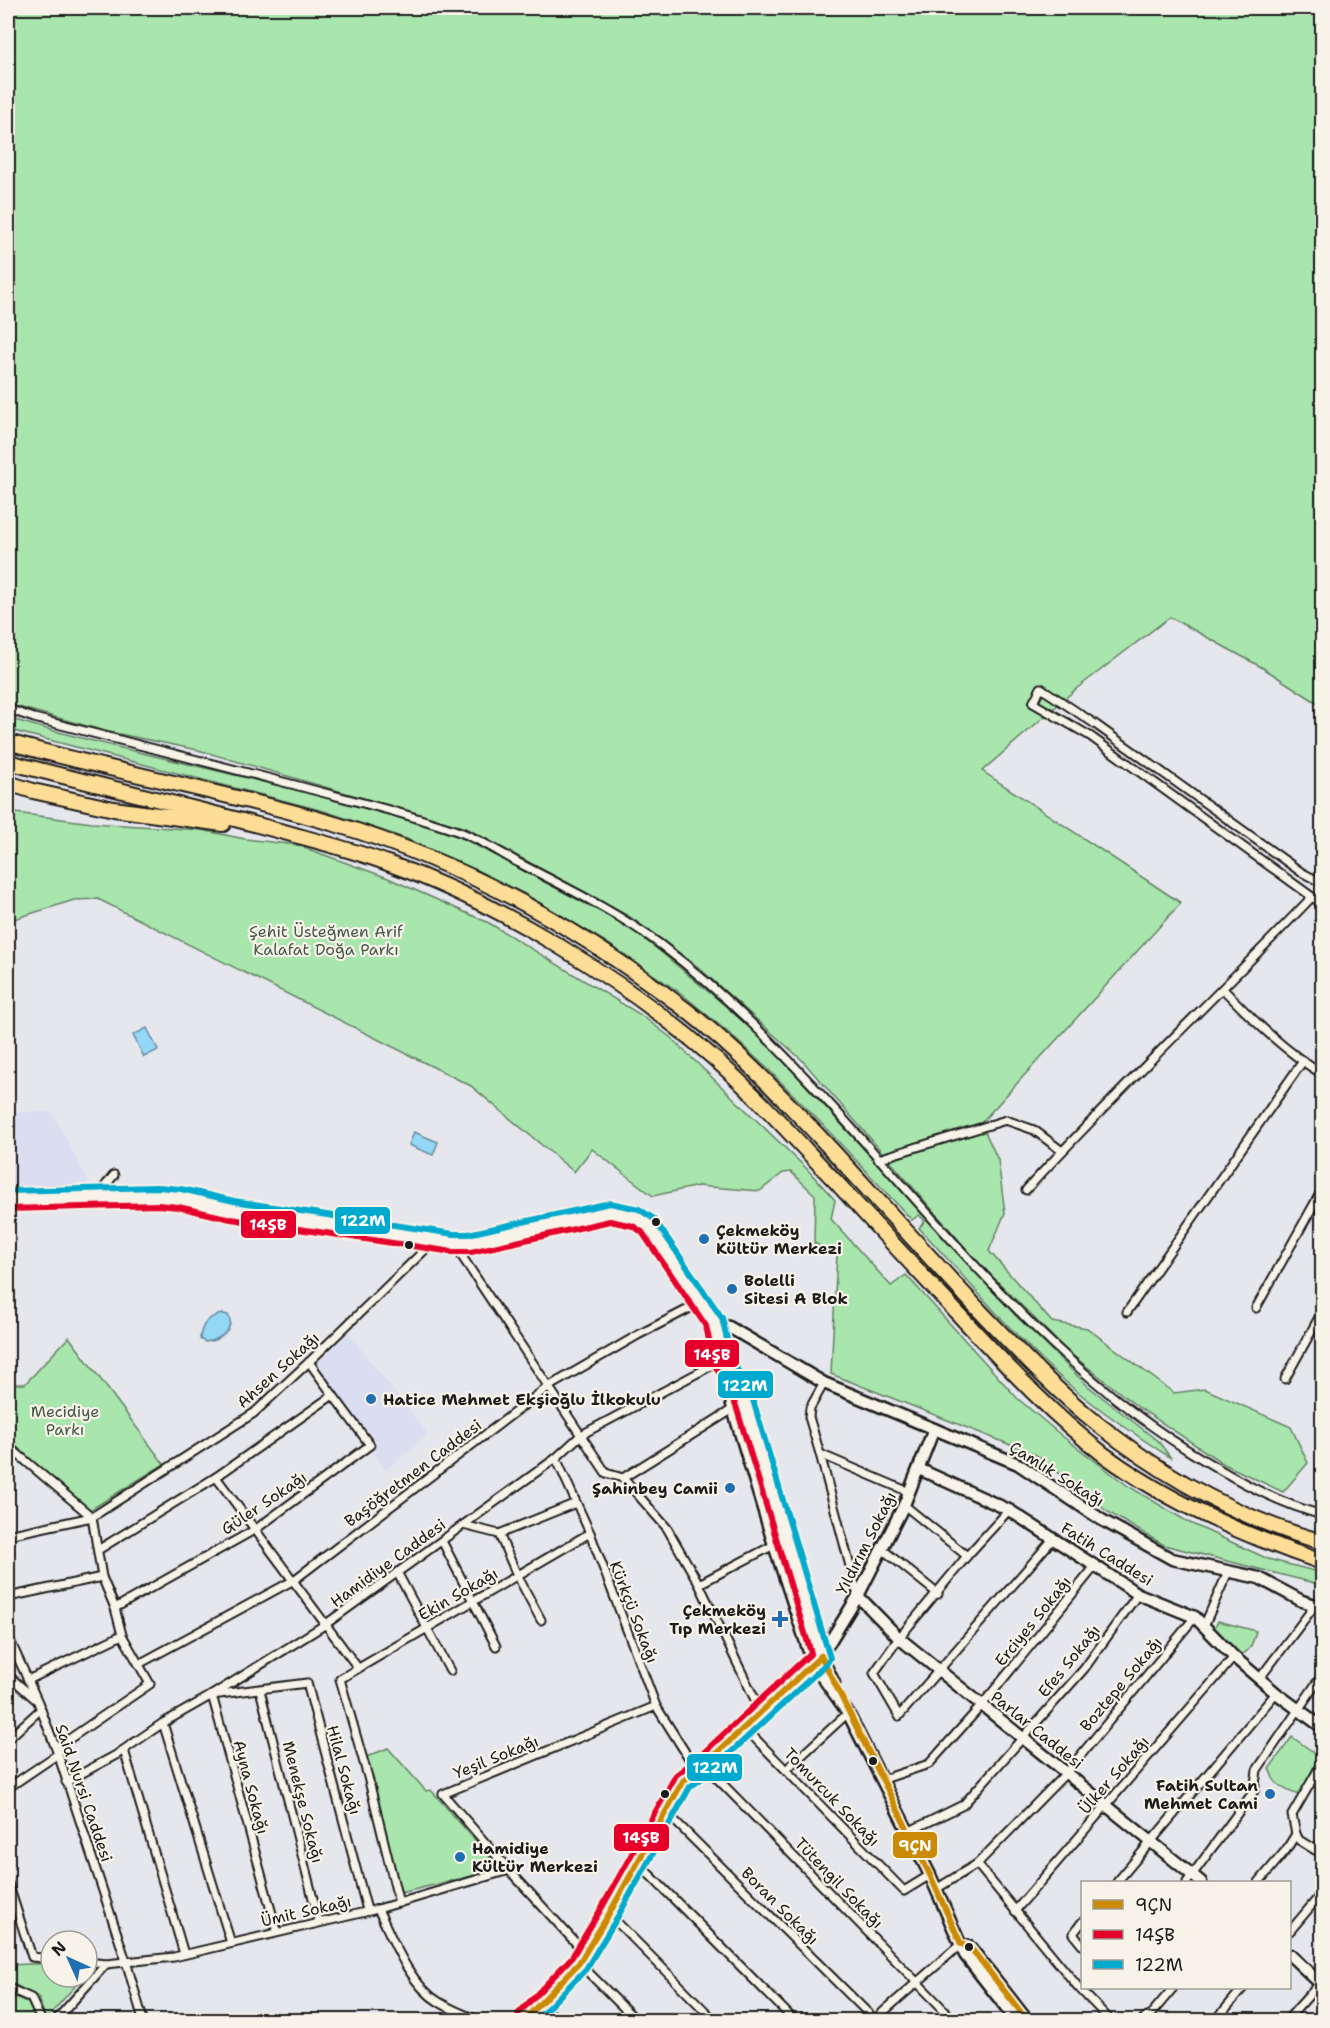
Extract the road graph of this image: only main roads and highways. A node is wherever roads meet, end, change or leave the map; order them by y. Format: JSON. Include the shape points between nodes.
{"nodes":[{"id":1,"x":8,"y":742,"type":"edge"},
{"id":2,"x":8,"y":762,"type":"edge"},
{"id":3,"x":8,"y":783,"type":"edge"},
{"id":4,"x":285,"y":833,"type":"junction"},
{"id":5,"x":1323,"y":1542,"type":"edge"},
{"id":6,"x":1323,"y":1562,"type":"edge"}],
"edges":[{"from":1,"to":5,"type":"highway","via":[[339,825],[442,864],[554,921],[659,990],[718,1037],[807,1124],[1005,1337],[1098,1424],[1193,1488],[1240,1512]]},
{"from":2,"to":4,"type":"highway"},
{"from":3,"to":4,"type":"highway","via":[[114,809]]},
{"from":4,"to":6,"type":"highway","via":[[392,864],[481,903],[576,957],[658,1014],[744,1086],[1003,1362],[1104,1454],[1182,1505]]}]}
